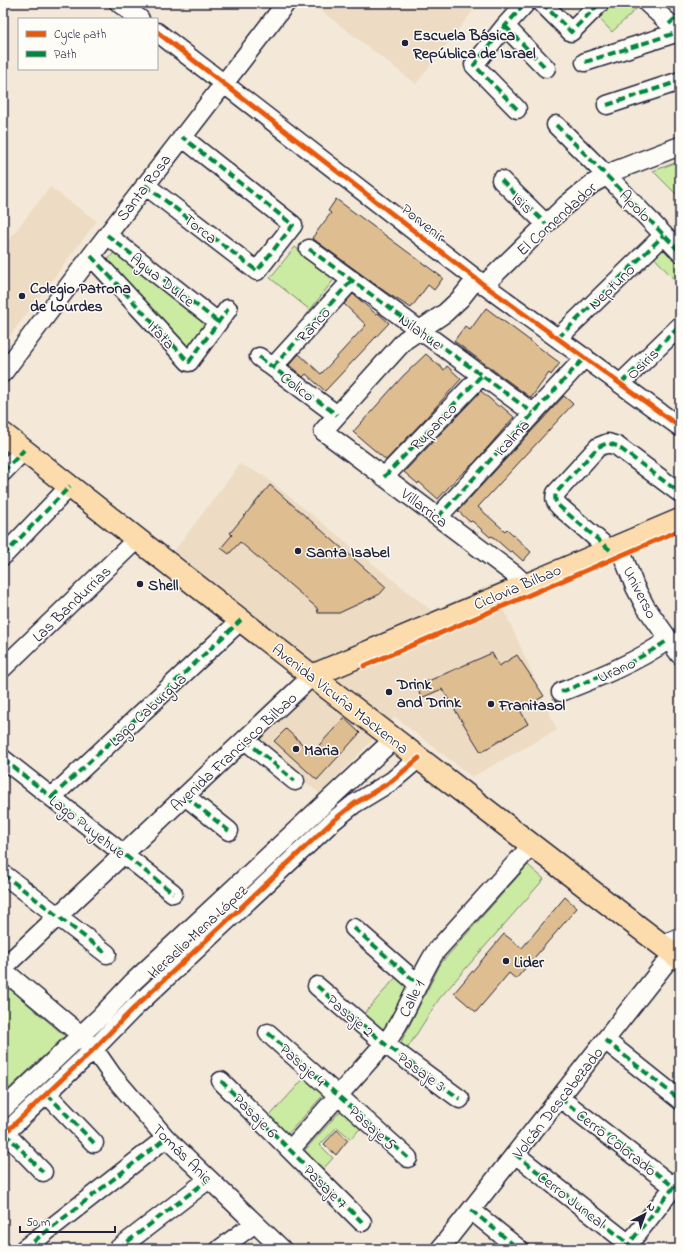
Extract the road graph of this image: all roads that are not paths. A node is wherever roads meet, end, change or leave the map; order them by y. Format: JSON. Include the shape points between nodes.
{"nodes":[{"id":1,"x":119,"y":3,"type":"edge"},
{"id":2,"x":286,"y":3,"type":"edge"},
{"id":3,"x":526,"y":3,"type":"edge"},
{"id":4,"x":542,"y":3,"type":"edge"},
{"id":5,"x":600,"y":3,"type":"edge"},
{"id":6,"x":647,"y":3,"type":"edge"},
{"id":7,"x":139,"y":18,"type":"edge"},
{"id":8,"x":505,"y":26,"type":"junction"},
{"id":9,"x":677,"y":26,"type":"edge"},
{"id":10,"x":158,"y":33,"type":"edge"},
{"id":11,"x":585,"y":62,"type":"dead end"},
{"id":12,"x":546,"y":68,"type":"dead end"},
{"id":13,"x":680,"y":80,"type":"edge"},
{"id":14,"x":223,"y":83,"type":"junction"},
{"id":15,"x":607,"y":105,"type":"dead end"},
{"id":16,"x":517,"y":109,"type":"dead end"},
{"id":17,"x":556,"y":125,"type":"dead end"},
{"id":18,"x":182,"y":137,"type":"junction"},
{"id":19,"x":680,"y":146,"type":"edge"},
{"id":20,"x":606,"y":175,"type":"junction"},
{"id":21,"x":500,"y":180,"type":"dead end"},
{"id":22,"x":145,"y":185,"type":"junction"},
{"id":23,"x":546,"y":224,"type":"junction"},
{"id":24,"x":107,"y":235,"type":"junction"},
{"id":25,"x":664,"y":235,"type":"junction"},
{"id":26,"x":310,"y":249,"type":"dead end"},
{"id":27,"x":680,"y":252,"type":"edge"},
{"id":28,"x":91,"y":256,"type":"junction"},
{"id":29,"x":352,"y":280,"type":"junction"},
{"id":30,"x":480,"y":282,"type":"junction"},
{"id":31,"x":223,"y":316,"type":"joint"},
{"id":32,"x":680,"y":326,"type":"edge"},
{"id":33,"x":420,"y":330,"type":"junction"},
{"id":34,"x":558,"y":338,"type":"junction"},
{"id":35,"x":585,"y":357,"type":"junction"},
{"id":36,"x":266,"y":362,"type":"joint"},
{"id":37,"x":3,"y":373,"type":"edge"},
{"id":38,"x":482,"y":375,"type":"junction"},
{"id":39,"x":621,"y":383,"type":"junction"},
{"id":40,"x":533,"y":413,"type":"junction"},
{"id":41,"x":337,"y":415,"type":"junction"},
{"id":42,"x":680,"y":427,"type":"edge"},
{"id":43,"x":322,"y":431,"type":"joint"},
{"id":44,"x":3,"y":434,"type":"edge"},
{"id":45,"x":24,"y":450,"type":"junction"},
{"id":46,"x":3,"y":472,"type":"edge"},
{"id":47,"x":384,"y":477,"type":"junction"},
{"id":48,"x":70,"y":486,"type":"junction"},
{"id":49,"x":680,"y":493,"type":"edge"},
{"id":50,"x":438,"y":516,"type":"junction"},
{"id":51,"x":680,"y":520,"type":"edge"},
{"id":52,"x":138,"y":538,"type":"junction"},
{"id":53,"x":614,"y":548,"type":"junction"},
{"id":54,"x":3,"y":556,"type":"edge"},
{"id":55,"x":526,"y":585,"type":"junction"},
{"id":56,"x":241,"y":620,"type":"junction"},
{"id":57,"x":668,"y":640,"type":"junction"},
{"id":58,"x":680,"y":655,"type":"edge"},
{"id":59,"x":3,"y":668,"type":"edge"},
{"id":60,"x":312,"y":676,"type":"junction"},
{"id":61,"x":561,"y":692,"type":"dead end"},
{"id":62,"x":394,"y":739,"type":"junction"},
{"id":63,"x":245,"y":740,"type":"junction"},
{"id":64,"x":419,"y":758,"type":"junction"},
{"id":65,"x":3,"y":759,"type":"edge"},
{"id":66,"x":358,"y":773,"type":"junction"},
{"id":67,"x":295,"y":781,"type":"dead end"},
{"id":68,"x":377,"y":790,"type":"junction"},
{"id":69,"x":185,"y":796,"type":"junction"},
{"id":70,"x":52,"y":797,"type":"junction"},
{"id":71,"x":229,"y":831,"type":"dead end"},
{"id":72,"x":532,"y":845,"type":"junction"},
{"id":73,"x":124,"y":854,"type":"junction"},
{"id":74,"x":3,"y":874,"type":"edge"},
{"id":75,"x":174,"y":892,"type":"dead end"},
{"id":76,"x":206,"y":914,"type":"junction"},
{"id":77,"x":58,"y":916,"type":"junction"},
{"id":78,"x":222,"y":926,"type":"junction"},
{"id":79,"x":354,"y":928,"type":"dead end"},
{"id":80,"x":674,"y":949,"type":"edge"},
{"id":81,"x":107,"y":954,"type":"dead end"},
{"id":82,"x":3,"y":969,"type":"edge"},
{"id":83,"x":418,"y":984,"type":"junction"},
{"id":84,"x":317,"y":986,"type":"dead end"},
{"id":85,"x":268,"y":1033,"type":"dead end"},
{"id":86,"x":81,"y":1035,"type":"junction"},
{"id":87,"x":605,"y":1040,"type":"junction"},
{"id":88,"x":385,"y":1044,"type":"junction"},
{"id":89,"x":94,"y":1049,"type":"junction"},
{"id":90,"x":221,"y":1081,"type":"dead end"},
{"id":91,"x":46,"y":1094,"type":"junction"},
{"id":92,"x":338,"y":1096,"type":"junction"},
{"id":93,"x":560,"y":1098,"type":"junction"},
{"id":94,"x":460,"y":1099,"type":"dead end"},
{"id":95,"x":680,"y":1100,"type":"edge"},
{"id":96,"x":3,"y":1109,"type":"edge"},
{"id":97,"x":4,"y":1134,"type":"edge"},
{"id":98,"x":166,"y":1138,"type":"junction"},
{"id":99,"x":94,"y":1143,"type":"dead end"},
{"id":100,"x":290,"y":1150,"type":"junction"},
{"id":101,"x":515,"y":1154,"type":"junction"},
{"id":102,"x":408,"y":1158,"type":"dead end"},
{"id":103,"x":43,"y":1172,"type":"dead end"},
{"id":104,"x":209,"y":1179,"type":"junction"},
{"id":105,"x":677,"y":1183,"type":"edge"},
{"id":106,"x":471,"y":1210,"type":"junction"},
{"id":107,"x":362,"y":1222,"type":"dead end"},
{"id":108,"x":255,"y":1223,"type":"junction"},
{"id":109,"x":627,"y":1246,"type":"edge"},
{"id":110,"x":24,"y":1249,"type":"edge"},
{"id":111,"x":118,"y":1249,"type":"edge"},
{"id":112,"x":220,"y":1249,"type":"edge"},
{"id":113,"x":282,"y":1249,"type":"edge"},
{"id":114,"x":440,"y":1249,"type":"edge"},
{"id":115,"x":519,"y":1249,"type":"edge"}],
"edges":[{"from":1,"to":7,"type":"street"},
{"from":2,"to":14,"type":"street","name":"Santa Rosa"},
{"from":3,"to":8,"type":"street"},
{"from":4,"to":5,"type":"street","via":[[571,32]]},
{"from":6,"to":9,"type":"street"},
{"from":8,"to":12,"type":"street"},
{"from":8,"to":16,"type":"street","via":[[474,65]]},
{"from":9,"to":11,"type":"street"},
{"from":10,"to":14,"type":"street","name":"Porvenir"},
{"from":13,"to":15,"type":"street"},
{"from":14,"to":18,"type":"street","name":"Santa Rosa"},
{"from":14,"to":30,"type":"street","name":"Porvenir"},
{"from":17,"to":20,"type":"street","name":"Apolo"},
{"from":18,"to":22,"type":"street","name":"Santa Rosa"},
{"from":18,"to":22,"type":"street","name":"Torca","via":[[293,225],[257,271]]},
{"from":19,"to":20,"type":"street","name":"El Comendador"},
{"from":20,"to":23,"type":"street","name":"El Comendador","via":[[578,194]]},
{"from":20,"to":25,"type":"street","name":"Apolo"},
{"from":21,"to":23,"type":"street","name":"Isis"},
{"from":22,"to":24,"type":"street","name":"Santa Rosa"},
{"from":23,"to":30,"type":"street","name":"El Comendador"},
{"from":24,"to":28,"type":"street","name":"Santa Rosa"},
{"from":24,"to":31,"type":"street","name":"Agua Dulce"},
{"from":25,"to":27,"type":"street","name":"Apolo"},
{"from":25,"to":34,"type":"street","name":"Neptuno"},
{"from":26,"to":29,"type":"street","name":"Nilahue"},
{"from":28,"to":31,"type":"street","name":"Itata","via":[[189,362]]},
{"from":28,"to":37,"type":"street","name":"Santa Rosa"},
{"from":29,"to":33,"type":"street","name":"Nilahue"},
{"from":29,"to":36,"type":"street","name":"Ranco"},
{"from":30,"to":33,"type":"street","name":"El Comendador","via":[[438,319]]},
{"from":30,"to":34,"type":"street","name":"Porvenir"},
{"from":32,"to":39,"type":"street","name":"Osiris"},
{"from":33,"to":38,"type":"street","name":"Nilahue"},
{"from":33,"to":41,"type":"street","name":"El Comendador","via":[[399,346]]},
{"from":34,"to":35,"type":"street","name":"Porvenir"},
{"from":35,"to":39,"type":"street","name":"Porvenir"},
{"from":35,"to":40,"type":"street","name":"Icalma"},
{"from":36,"to":41,"type":"street","name":"Colico"},
{"from":38,"to":40,"type":"street","name":"Nilahue"},
{"from":38,"to":47,"type":"street","name":"Rupanco"},
{"from":39,"to":42,"type":"street","name":"Porvenir"},
{"from":40,"to":50,"type":"street","name":"Icalma"},
{"from":41,"to":43,"type":"street","name":"El Comendador"},
{"from":43,"to":47,"type":"street","name":"Villarrica"},
{"from":44,"to":45,"type":"main road","name":"Avenida Vicuña Mackenna"},
{"from":45,"to":46,"type":"street"},
{"from":45,"to":48,"type":"main road","name":"Avenida Vicuña Mackenna"},
{"from":47,"to":50,"type":"street","name":"Villarrica"},
{"from":48,"to":52,"type":"main road","name":"Avenida Vicuña Mackenna"},
{"from":48,"to":54,"type":"street"},
{"from":49,"to":53,"type":"street","via":[[617,446],[608,443],[598,447],[556,493],[555,498],[560,508]]},
{"from":50,"to":55,"type":"street","name":"Villarrica"},
{"from":51,"to":53,"type":"main road","name":"Avenida Francisco Bilbao"},
{"from":52,"to":56,"type":"main road","name":"Avenida Vicuña Mackenna"},
{"from":52,"to":59,"type":"street","name":"Las Bandurrias"},
{"from":53,"to":55,"type":"main road","name":"Avenida Francisco Bilbao"},
{"from":53,"to":57,"type":"street","name":"Universo"},
{"from":55,"to":60,"type":"main road","name":"Avenida Francisco Bilbao"},
{"from":56,"to":60,"type":"main road","name":"Avenida Vicuña Mackenna"},
{"from":56,"to":70,"type":"street","name":"Lago Caburgua"},
{"from":57,"to":58,"type":"street","name":"Universo"},
{"from":57,"to":61,"type":"street","name":"Urano","via":[[626,666]]},
{"from":60,"to":62,"type":"main road","name":"Avenida Vicuña Mackenna"},
{"from":60,"to":63,"type":"street","name":"Avenida Francisco Bilbao"},
{"from":62,"to":64,"type":"main road","name":"Avenida Vicuña Mackenna"},
{"from":62,"to":66,"type":"street","name":"Heraclio Mena López"},
{"from":63,"to":67,"type":"street"},
{"from":63,"to":69,"type":"street","name":"Avenida Francisco Bilbao"},
{"from":64,"to":68,"type":"street","name":"Heraclio Mena López"},
{"from":64,"to":72,"type":"main road","name":"Avenida Vicuña Mackenna"},
{"from":65,"to":70,"type":"street","name":"Lago Puyehue"},
{"from":66,"to":68,"type":"street","via":[[365,771],[375,775],[378,781]]},
{"from":66,"to":76,"type":"street","name":"Heraclio Mena López"},
{"from":68,"to":78,"type":"street","name":"Heraclio Mena López","via":[[333,821]]},
{"from":69,"to":71,"type":"street"},
{"from":69,"to":73,"type":"street","name":"Avenida Francisco Bilbao"},
{"from":70,"to":73,"type":"street","name":"Lago Puyehue"},
{"from":72,"to":80,"type":"main road","name":"Avenida Vicuña Mackenna"},
{"from":72,"to":83,"type":"street","name":"Calle 1","via":[[436,951]]},
{"from":73,"to":75,"type":"street","name":"Lago Puyehue"},
{"from":73,"to":77,"type":"street","name":"Avenida Francisco Bilbao"},
{"from":74,"to":77,"type":"street"},
{"from":76,"to":78,"type":"street","via":[[206,922],[210,926]]},
{"from":76,"to":86,"type":"street","name":"Heraclio Mena López"},
{"from":77,"to":81,"type":"street"},
{"from":77,"to":82,"type":"street","name":"Avenida Francisco Bilbao"},
{"from":78,"to":89,"type":"street","name":"Heraclio Mena López"},
{"from":79,"to":83,"type":"street"},
{"from":80,"to":87,"type":"street","name":"Volcán Descabezado"},
{"from":82,"to":86,"type":"street","name":"Tomás Anic"},
{"from":83,"to":88,"type":"street","name":"Calle 1"},
{"from":84,"to":88,"type":"street","name":"Pasaje 2"},
{"from":85,"to":92,"type":"street","name":"Pasaje 4"},
{"from":86,"to":89,"type":"street","name":"Tomás Anic"},
{"from":86,"to":96,"type":"street","name":"Heraclio Mena López"},
{"from":87,"to":93,"type":"street","name":"Volcán Descabezado"},
{"from":87,"to":95,"type":"street"},
{"from":88,"to":92,"type":"street","name":"Calle 1"},
{"from":88,"to":94,"type":"street","name":"Pasaje 3"},
{"from":89,"to":91,"type":"street","name":"Heraclio Mena López"},
{"from":89,"to":98,"type":"street","name":"Tomás Anic","via":[[112,1075]]},
{"from":90,"to":100,"type":"street","name":"Pasaje 6"},
{"from":91,"to":97,"type":"street","name":"Heraclio Mena López"},
{"from":91,"to":99,"type":"street"},
{"from":92,"to":100,"type":"street","name":"Calle 1"},
{"from":92,"to":102,"type":"street","name":"Pasaje 5"},
{"from":93,"to":101,"type":"street","name":"Volcán Descabezado"},
{"from":93,"to":105,"type":"street","name":"Cerro Colorado"},
{"from":97,"to":103,"type":"street"},
{"from":98,"to":104,"type":"street","name":"Tomás Anic"},
{"from":98,"to":110,"type":"street"},
{"from":100,"to":107,"type":"street","name":"Pasaje 7"},
{"from":101,"to":106,"type":"street","name":"Volcán Descabezado"},
{"from":101,"to":109,"type":"street","name":"Cerro Juncal"},
{"from":104,"to":108,"type":"street","name":"Tomás Anic"},
{"from":104,"to":111,"type":"street"},
{"from":105,"to":109,"type":"street"},
{"from":106,"to":114,"type":"street","name":"Volcán Descabezado"},
{"from":106,"to":115,"type":"street"},
{"from":108,"to":112,"type":"street"},
{"from":108,"to":113,"type":"street","name":"Tomás Anic"}]}
